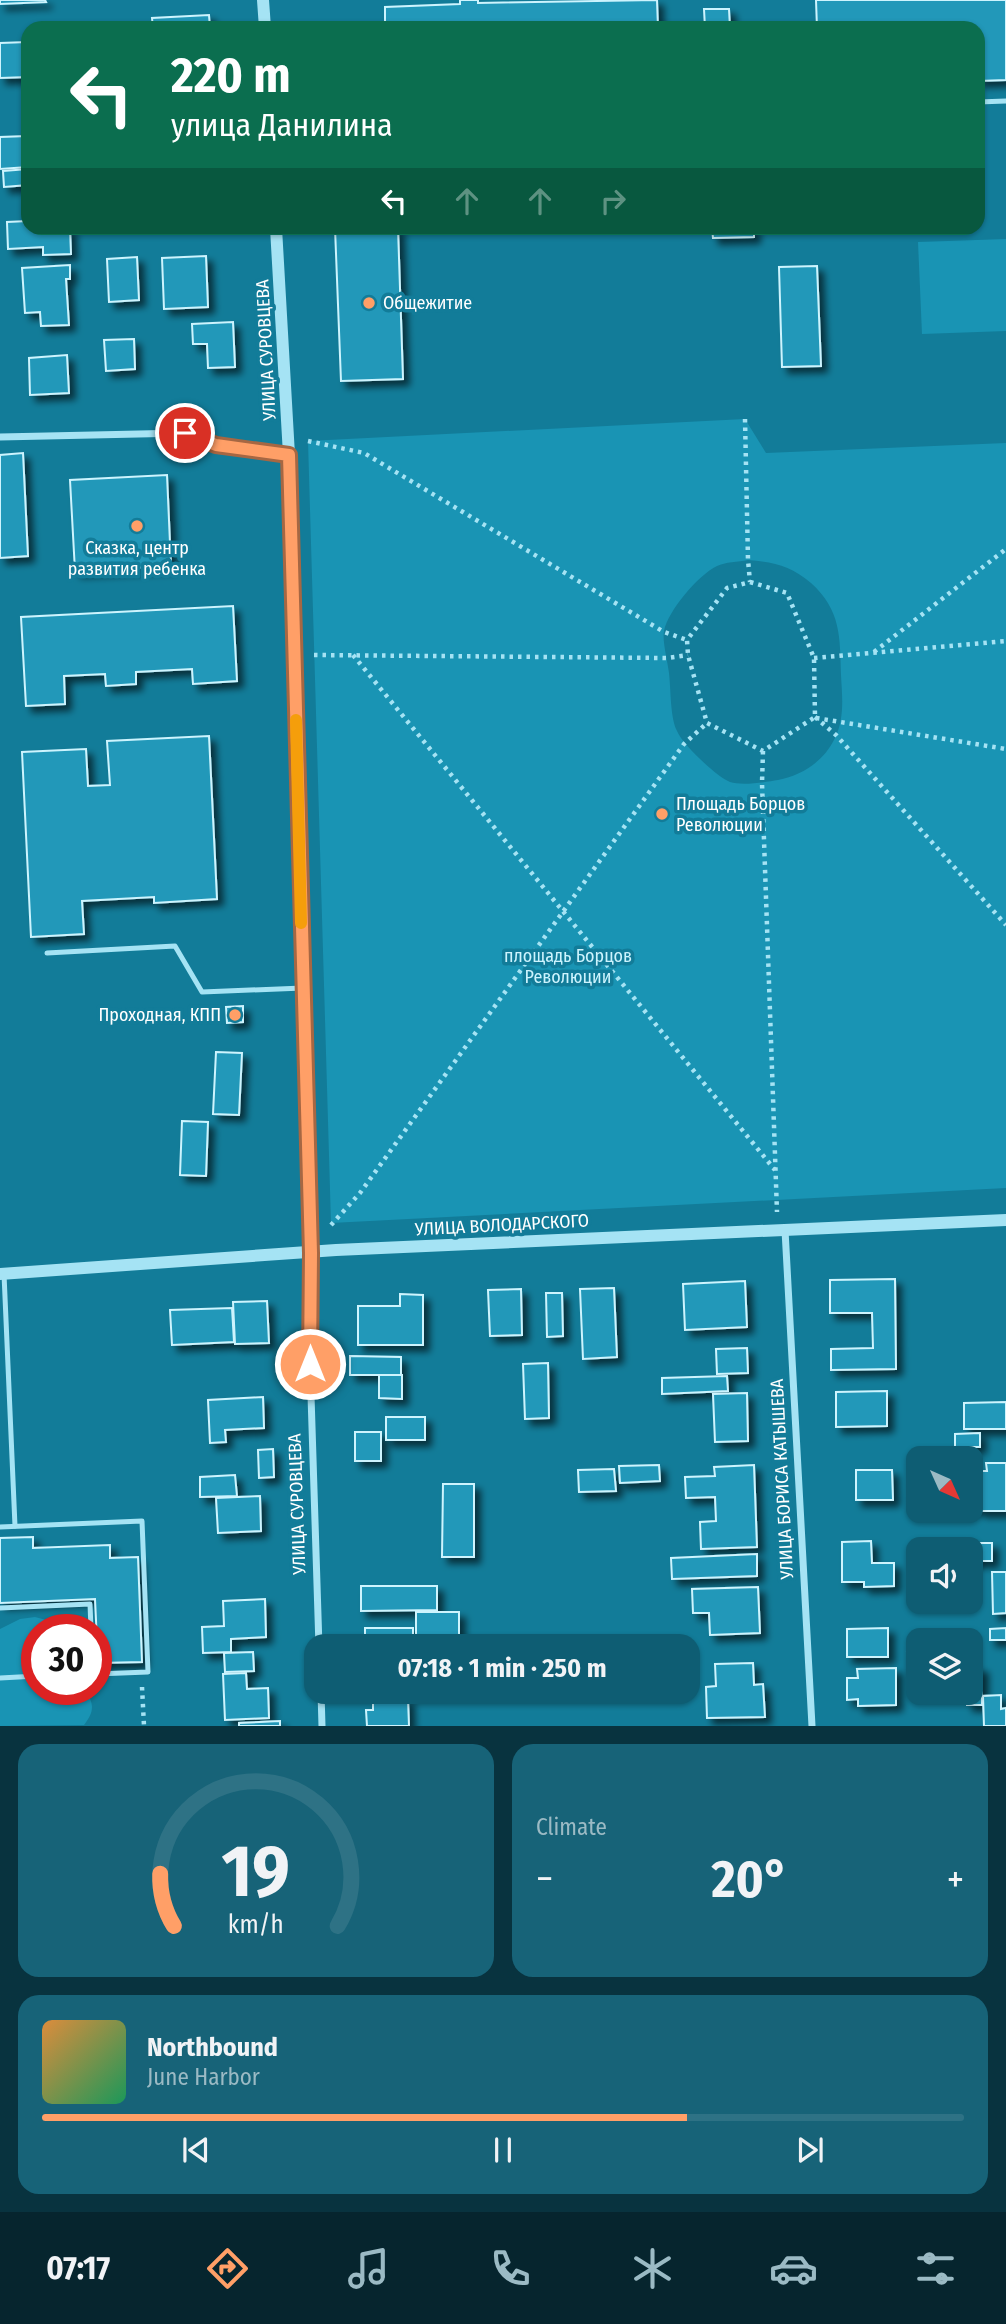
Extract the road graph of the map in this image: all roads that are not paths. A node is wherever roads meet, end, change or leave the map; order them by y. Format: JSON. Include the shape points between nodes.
{"nodes":[{"id":1,"x":263,"y":0,"type":"edge"},
{"id":2,"x":264,"y":21,"type":"edge"},
{"id":3,"x":1006,"y":101,"type":"edge"},
{"id":4,"x":985,"y":102,"type":"edge"},
{"id":5,"x":276,"y":235,"type":"edge"},
{"id":6,"x":0,"y":437,"type":"edge"},
{"id":7,"x":289,"y":455,"type":"junction"},
{"id":8,"x":47,"y":953,"type":"dead end"},
{"id":9,"x":303,"y":988,"type":"junction"},
{"id":10,"x":1006,"y":1220,"type":"edge"},
{"id":11,"x":781,"y":1230,"type":"junction"},
{"id":12,"x":311,"y":1253,"type":"junction"},
{"id":13,"x":2,"y":1274,"type":"edge"},
{"id":14,"x":15,"y":1526,"type":"junction"},
{"id":15,"x":0,"y":1527,"type":"edge"},
{"id":16,"x":0,"y":1608,"type":"edge"},
{"id":17,"x":90,"y":1614,"type":"edge"},
{"id":18,"x":319,"y":1634,"type":"edge"},
{"id":19,"x":112,"y":1673,"type":"edge"},
{"id":20,"x":21,"y":1677,"type":"edge"},
{"id":21,"x":0,"y":1678,"type":"edge"},
{"id":22,"x":321,"y":1704,"type":"edge"},
{"id":23,"x":322,"y":1726,"type":"edge"},
{"id":24,"x":812,"y":1726,"type":"edge"}],
"edges":[{"from":1,"to":2,"type":"street"},
{"from":3,"to":4,"type":"lane"},
{"from":5,"to":7,"type":"street","name":"УЛИЦА СУРОВЦЕВА"},
{"from":6,"to":7,"type":"street","via":[[185,433],[216,445]]},
{"from":7,"to":9,"type":"street","name":"УЛИЦА СУРОВЦЕВА"},
{"from":8,"to":9,"type":"lane","via":[[175,946],[202,992]]},
{"from":9,"to":12,"type":"street","name":"УЛИЦА СУРОВЦЕВА"},
{"from":10,"to":11,"type":"street","name":"УЛИЦА ВОЛОДАРСКОГО"},
{"from":11,"to":12,"type":"street","name":"УЛИЦА ВОЛОДАРСКОГО"},
{"from":11,"to":24,"type":"street","name":"УЛИЦА БОРИСА КАТЫШЕВА"},
{"from":12,"to":13,"type":"street","name":"УЛИЦА ВОЛОДАРСКОГО"},
{"from":12,"to":18,"type":"street","name":"УЛИЦА СУРОВЦЕВА"},
{"from":13,"to":14,"type":"lane"},
{"from":14,"to":15,"type":"lane"},
{"from":14,"to":19,"type":"lane","via":[[142,1521],[148,1672]]},
{"from":16,"to":17,"type":"lane","via":[[90,1604]]},
{"from":20,"to":21,"type":"lane"},
{"from":22,"to":23,"type":"street"}]}
